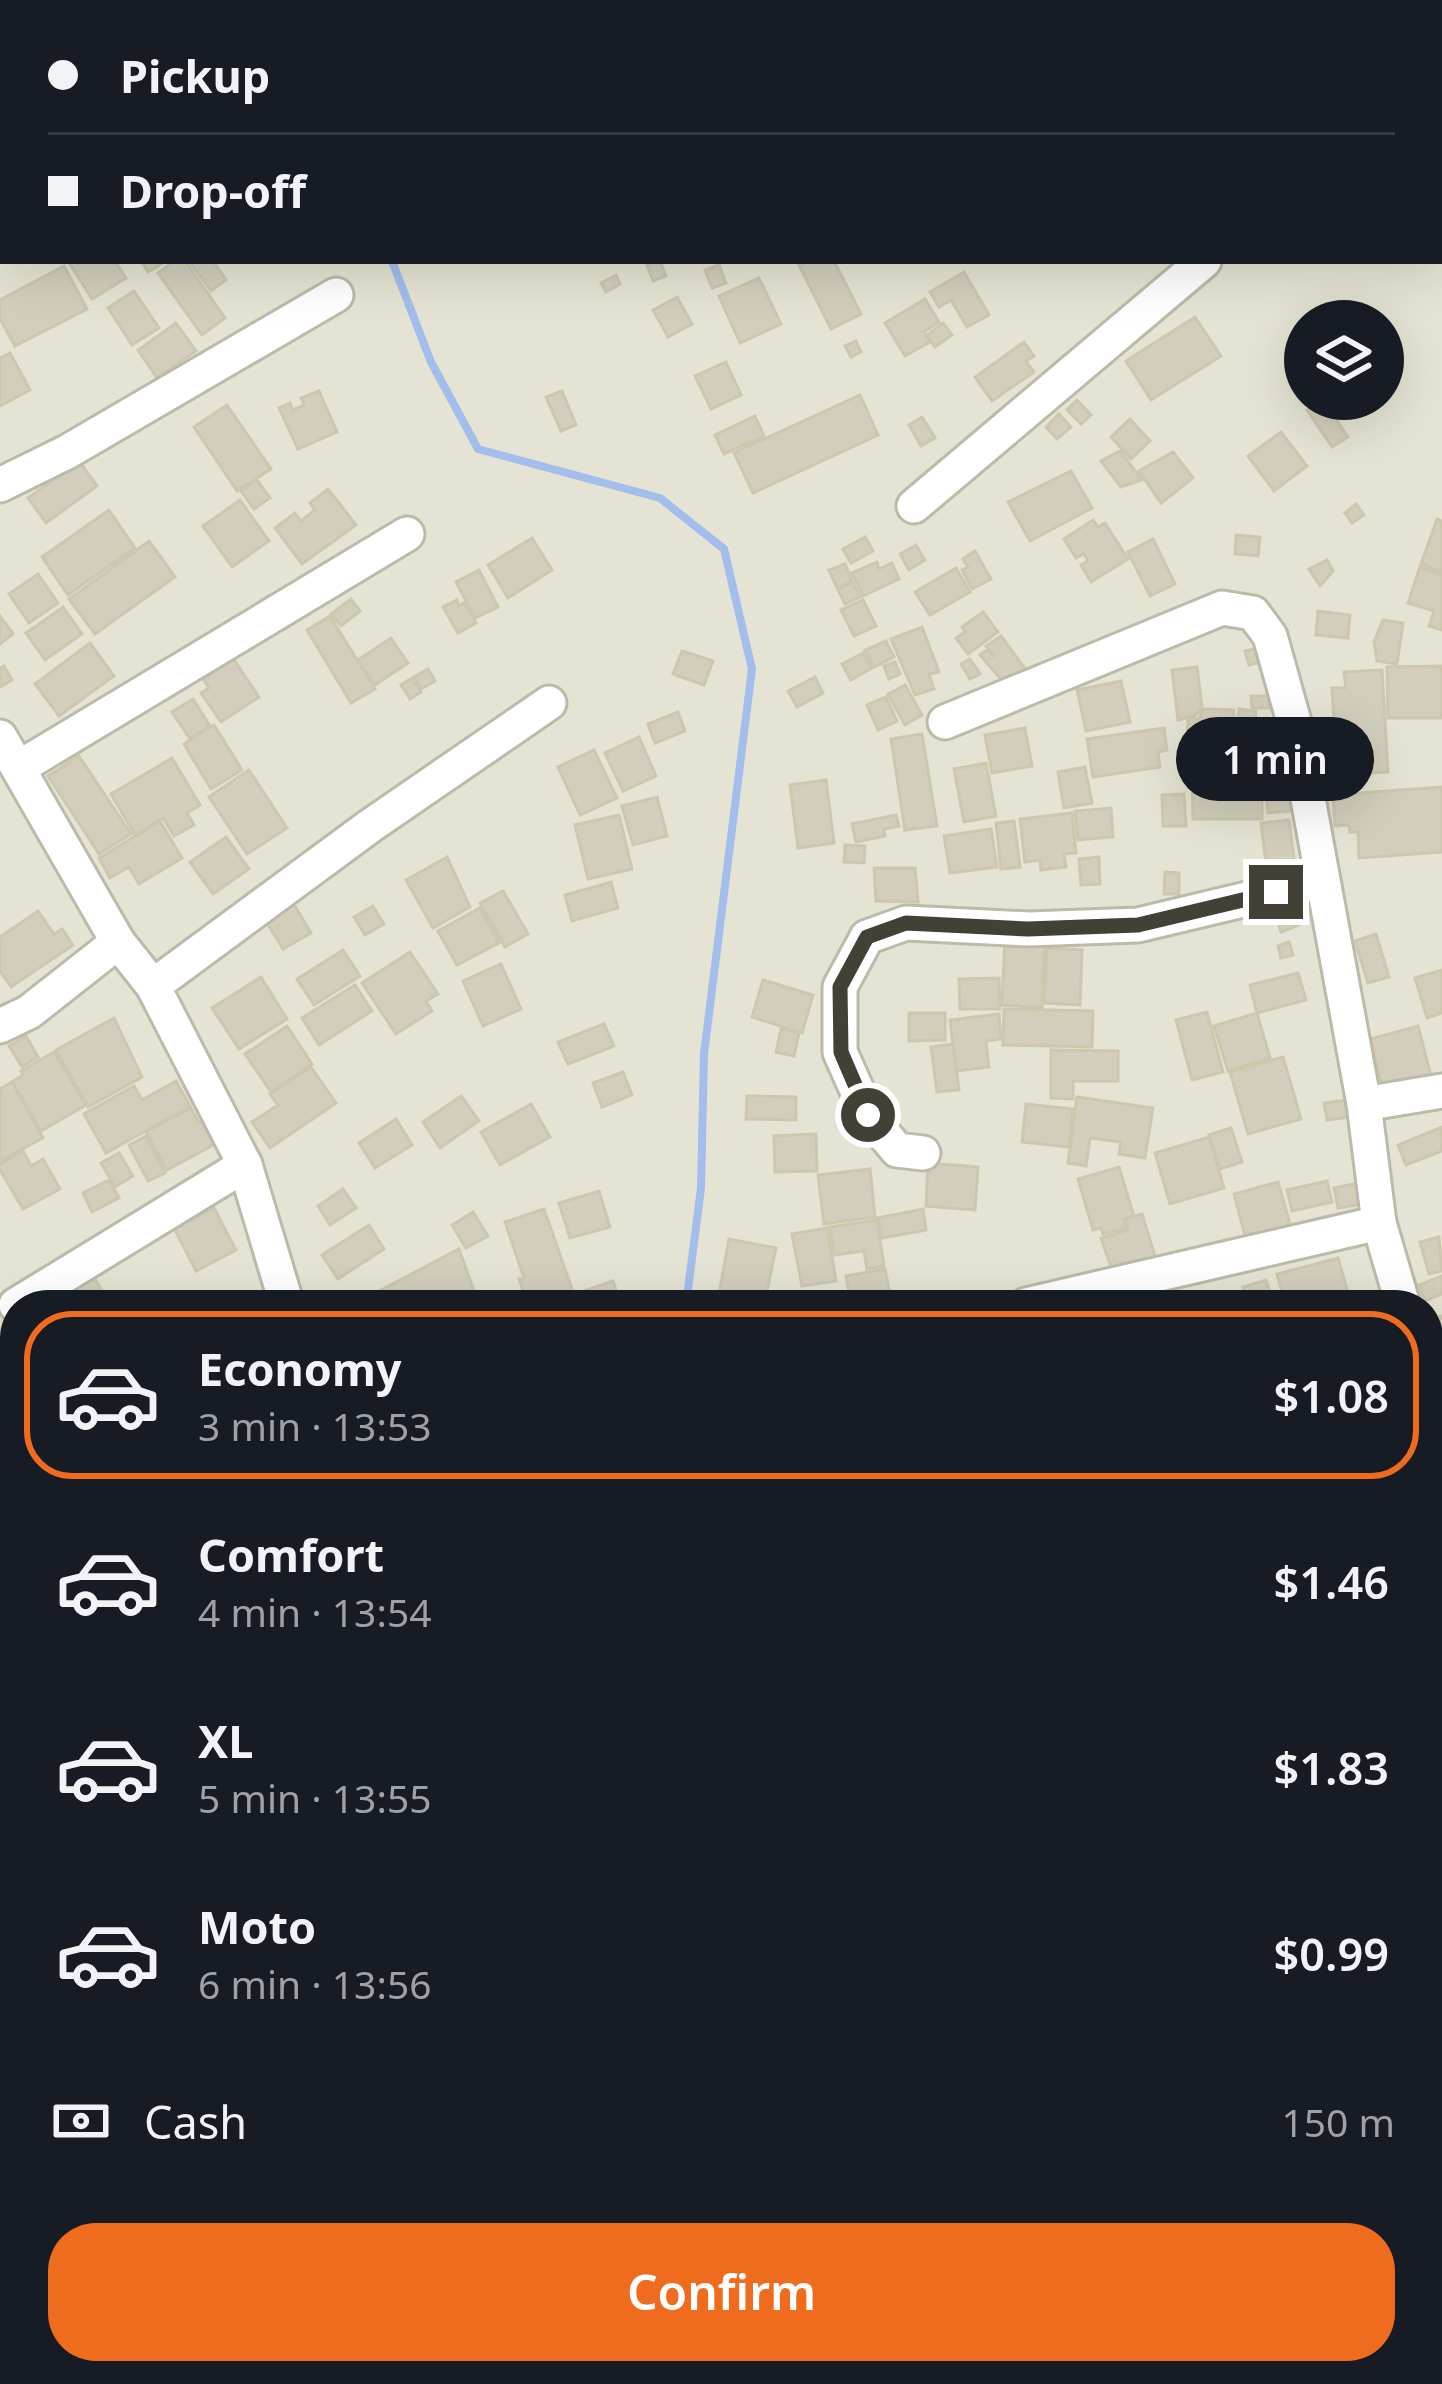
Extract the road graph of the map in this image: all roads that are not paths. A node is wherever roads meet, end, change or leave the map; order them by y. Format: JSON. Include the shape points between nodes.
{"nodes":[{"id":1,"x":1200,"y":264,"type":"edge"},
{"id":2,"x":336,"y":295,"type":"dead end"},
{"id":3,"x":0,"y":485,"type":"edge"},
{"id":4,"x":914,"y":506,"type":"dead end"},
{"id":5,"x":407,"y":534,"type":"dead end"},
{"id":6,"x":549,"y":703,"type":"dead end"},
{"id":7,"x":945,"y":722,"type":"dead end"},
{"id":8,"x":0,"y":737,"type":"edge"},
{"id":9,"x":20,"y":767,"type":"junction"},
{"id":10,"x":1322,"y":880,"type":"junction"},
{"id":11,"x":118,"y":942,"type":"junction"},
{"id":12,"x":154,"y":986,"type":"junction"},
{"id":13,"x":0,"y":1026,"type":"edge"},
{"id":14,"x":1442,"y":1090,"type":"edge"},
{"id":15,"x":1364,"y":1104,"type":"junction"},
{"id":16,"x":923,"y":1153,"type":"dead end"},
{"id":17,"x":245,"y":1165,"type":"junction"},
{"id":18,"x":1379,"y":1223,"type":"junction"},
{"id":19,"x":41,"y":1290,"type":"edge"},
{"id":20,"x":282,"y":1290,"type":"edge"},
{"id":21,"x":1091,"y":1290,"type":"edge"},
{"id":22,"x":1399,"y":1290,"type":"edge"}],
"edges":[{"from":1,"to":4,"type":"street"},
{"from":2,"to":3,"type":"street"},
{"from":5,"to":9,"type":"street"},
{"from":6,"to":12,"type":"street"},
{"from":7,"to":10,"type":"street","via":[[1222,608],[1253,613],[1270,636],[1294,722]]},
{"from":8,"to":9,"type":"street"},
{"from":9,"to":11,"type":"street"},
{"from":10,"to":15,"type":"street"},
{"from":10,"to":16,"type":"street","via":[[1138,925],[906,923],[867,937],[840,987],[841,1052],[868,1115],[897,1150]]},
{"from":11,"to":12,"type":"street"},
{"from":11,"to":13,"type":"street"},
{"from":12,"to":17,"type":"street"},
{"from":14,"to":15,"type":"street"},
{"from":15,"to":18,"type":"street"},
{"from":17,"to":19,"type":"street"},
{"from":17,"to":20,"type":"street"},
{"from":18,"to":21,"type":"street"},
{"from":18,"to":22,"type":"street"}]}
